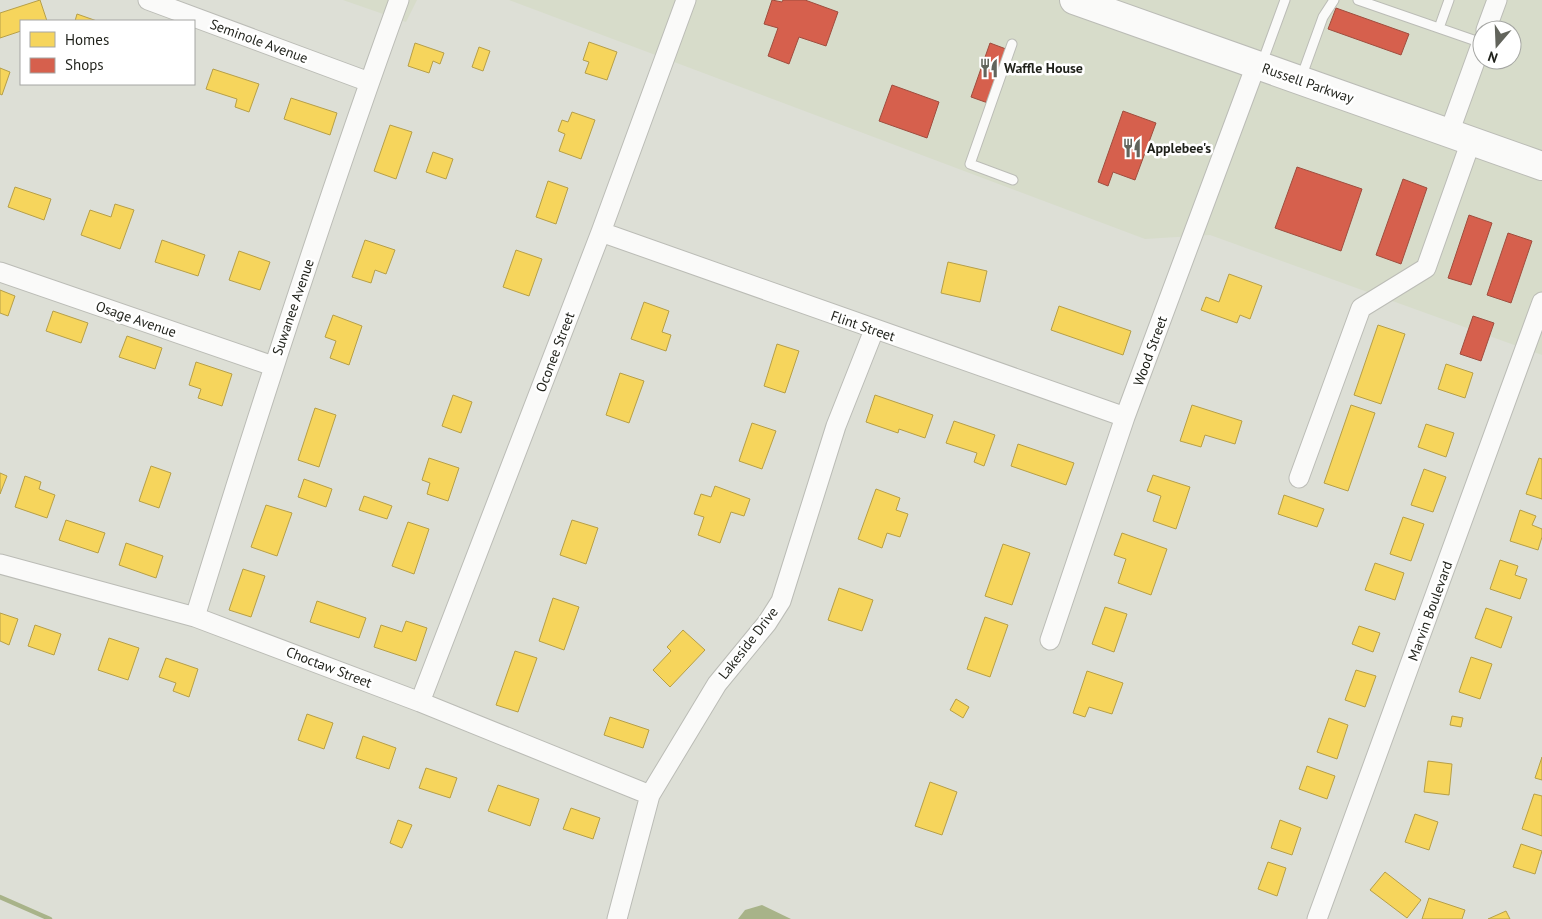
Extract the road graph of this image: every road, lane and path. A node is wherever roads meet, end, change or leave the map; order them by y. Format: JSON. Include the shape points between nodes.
{"nodes":[{"id":1,"x":148,"y":0,"type":"edge"},
{"id":2,"x":399,"y":0,"type":"edge"},
{"id":3,"x":686,"y":0,"type":"edge"},
{"id":4,"x":1074,"y":0,"type":"edge"},
{"id":5,"x":1286,"y":0,"type":"edge"},
{"id":6,"x":1334,"y":0,"type":"edge"},
{"id":7,"x":1358,"y":0,"type":"edge"},
{"id":8,"x":1449,"y":0,"type":"edge"},
{"id":9,"x":1497,"y":0,"type":"edge"},
{"id":10,"x":1490,"y":20,"type":"edge"},
{"id":11,"x":1439,"y":28,"type":"junction"},
{"id":12,"x":1472,"y":39,"type":"edge"},
{"id":13,"x":1012,"y":44,"type":"dead end"},
{"id":14,"x":1258,"y":66,"type":"junction"},
{"id":15,"x":1476,"y":70,"type":"edge"},
{"id":16,"x":1300,"y":80,"type":"junction"},
{"id":17,"x":369,"y":82,"type":"junction"},
{"id":18,"x":1460,"y":137,"type":"junction"},
{"id":19,"x":1542,"y":166,"type":"edge"},
{"id":20,"x":1013,"y":180,"type":"dead end"},
{"id":21,"x":601,"y":232,"type":"junction"},
{"id":22,"x":0,"y":272,"type":"edge"},
{"id":23,"x":1542,"y":302,"type":"edge"},
{"id":24,"x":874,"y":330,"type":"junction"},
{"id":25,"x":273,"y":366,"type":"junction"},
{"id":26,"x":1126,"y":417,"type":"junction"},
{"id":27,"x":1299,"y":478,"type":"dead end"},
{"id":28,"x":0,"y":564,"type":"edge"},
{"id":29,"x":195,"y":617,"type":"junction"},
{"id":30,"x":1050,"y":640,"type":"dead end"},
{"id":31,"x":420,"y":702,"type":"junction"},
{"id":32,"x":650,"y":795,"type":"junction"},
{"id":33,"x":617,"y":919,"type":"edge"},
{"id":34,"x":1317,"y":919,"type":"edge"}],
"edges":[{"from":1,"to":17,"type":"street","name":"Seminole Avenue"},
{"from":2,"to":17,"type":"street","name":"Suwanee Avenue"},
{"from":3,"to":21,"type":"street","name":"Oconee Street"},
{"from":4,"to":14,"type":"main road","name":"Russell Parkway"},
{"from":5,"to":14,"type":"lane"},
{"from":6,"to":16,"type":"lane","via":[[1323,17]]},
{"from":7,"to":11,"type":"lane"},
{"from":8,"to":11,"type":"lane"},
{"from":9,"to":10,"type":"street"},
{"from":11,"to":12,"type":"lane"},
{"from":13,"to":20,"type":"lane","via":[[970,164]]},
{"from":14,"to":16,"type":"main road","name":"Russell Parkway"},
{"from":14,"to":26,"type":"street","name":"Wood Street"},
{"from":15,"to":18,"type":"street"},
{"from":16,"to":18,"type":"main road","name":"Russell Parkway"},
{"from":17,"to":25,"type":"street","name":"Suwanee Avenue"},
{"from":18,"to":19,"type":"main road","name":"Russell Parkway"},
{"from":18,"to":27,"type":"street","via":[[1426,268],[1361,308]]},
{"from":21,"to":24,"type":"street","name":"Flint Street"},
{"from":21,"to":31,"type":"street","name":"Oconee Street"},
{"from":22,"to":25,"type":"street","name":"Osage Avenue"},
{"from":23,"to":34,"type":"street","name":"Marvin Boulevard"},
{"from":24,"to":26,"type":"street","name":"Flint Street"},
{"from":24,"to":32,"type":"street","name":"Lakeside Drive","via":[[836,426],[781,601],[767,624],[717,684]]},
{"from":25,"to":29,"type":"street","name":"Suwanee Avenue"},
{"from":26,"to":30,"type":"street","name":"Wood Street"},
{"from":28,"to":29,"type":"street","name":"Choctaw Street"},
{"from":29,"to":31,"type":"street","name":"Choctaw Street"},
{"from":31,"to":32,"type":"street","name":"Choctaw Street"},
{"from":32,"to":33,"type":"street","name":"Lakeside Drive"}]}
